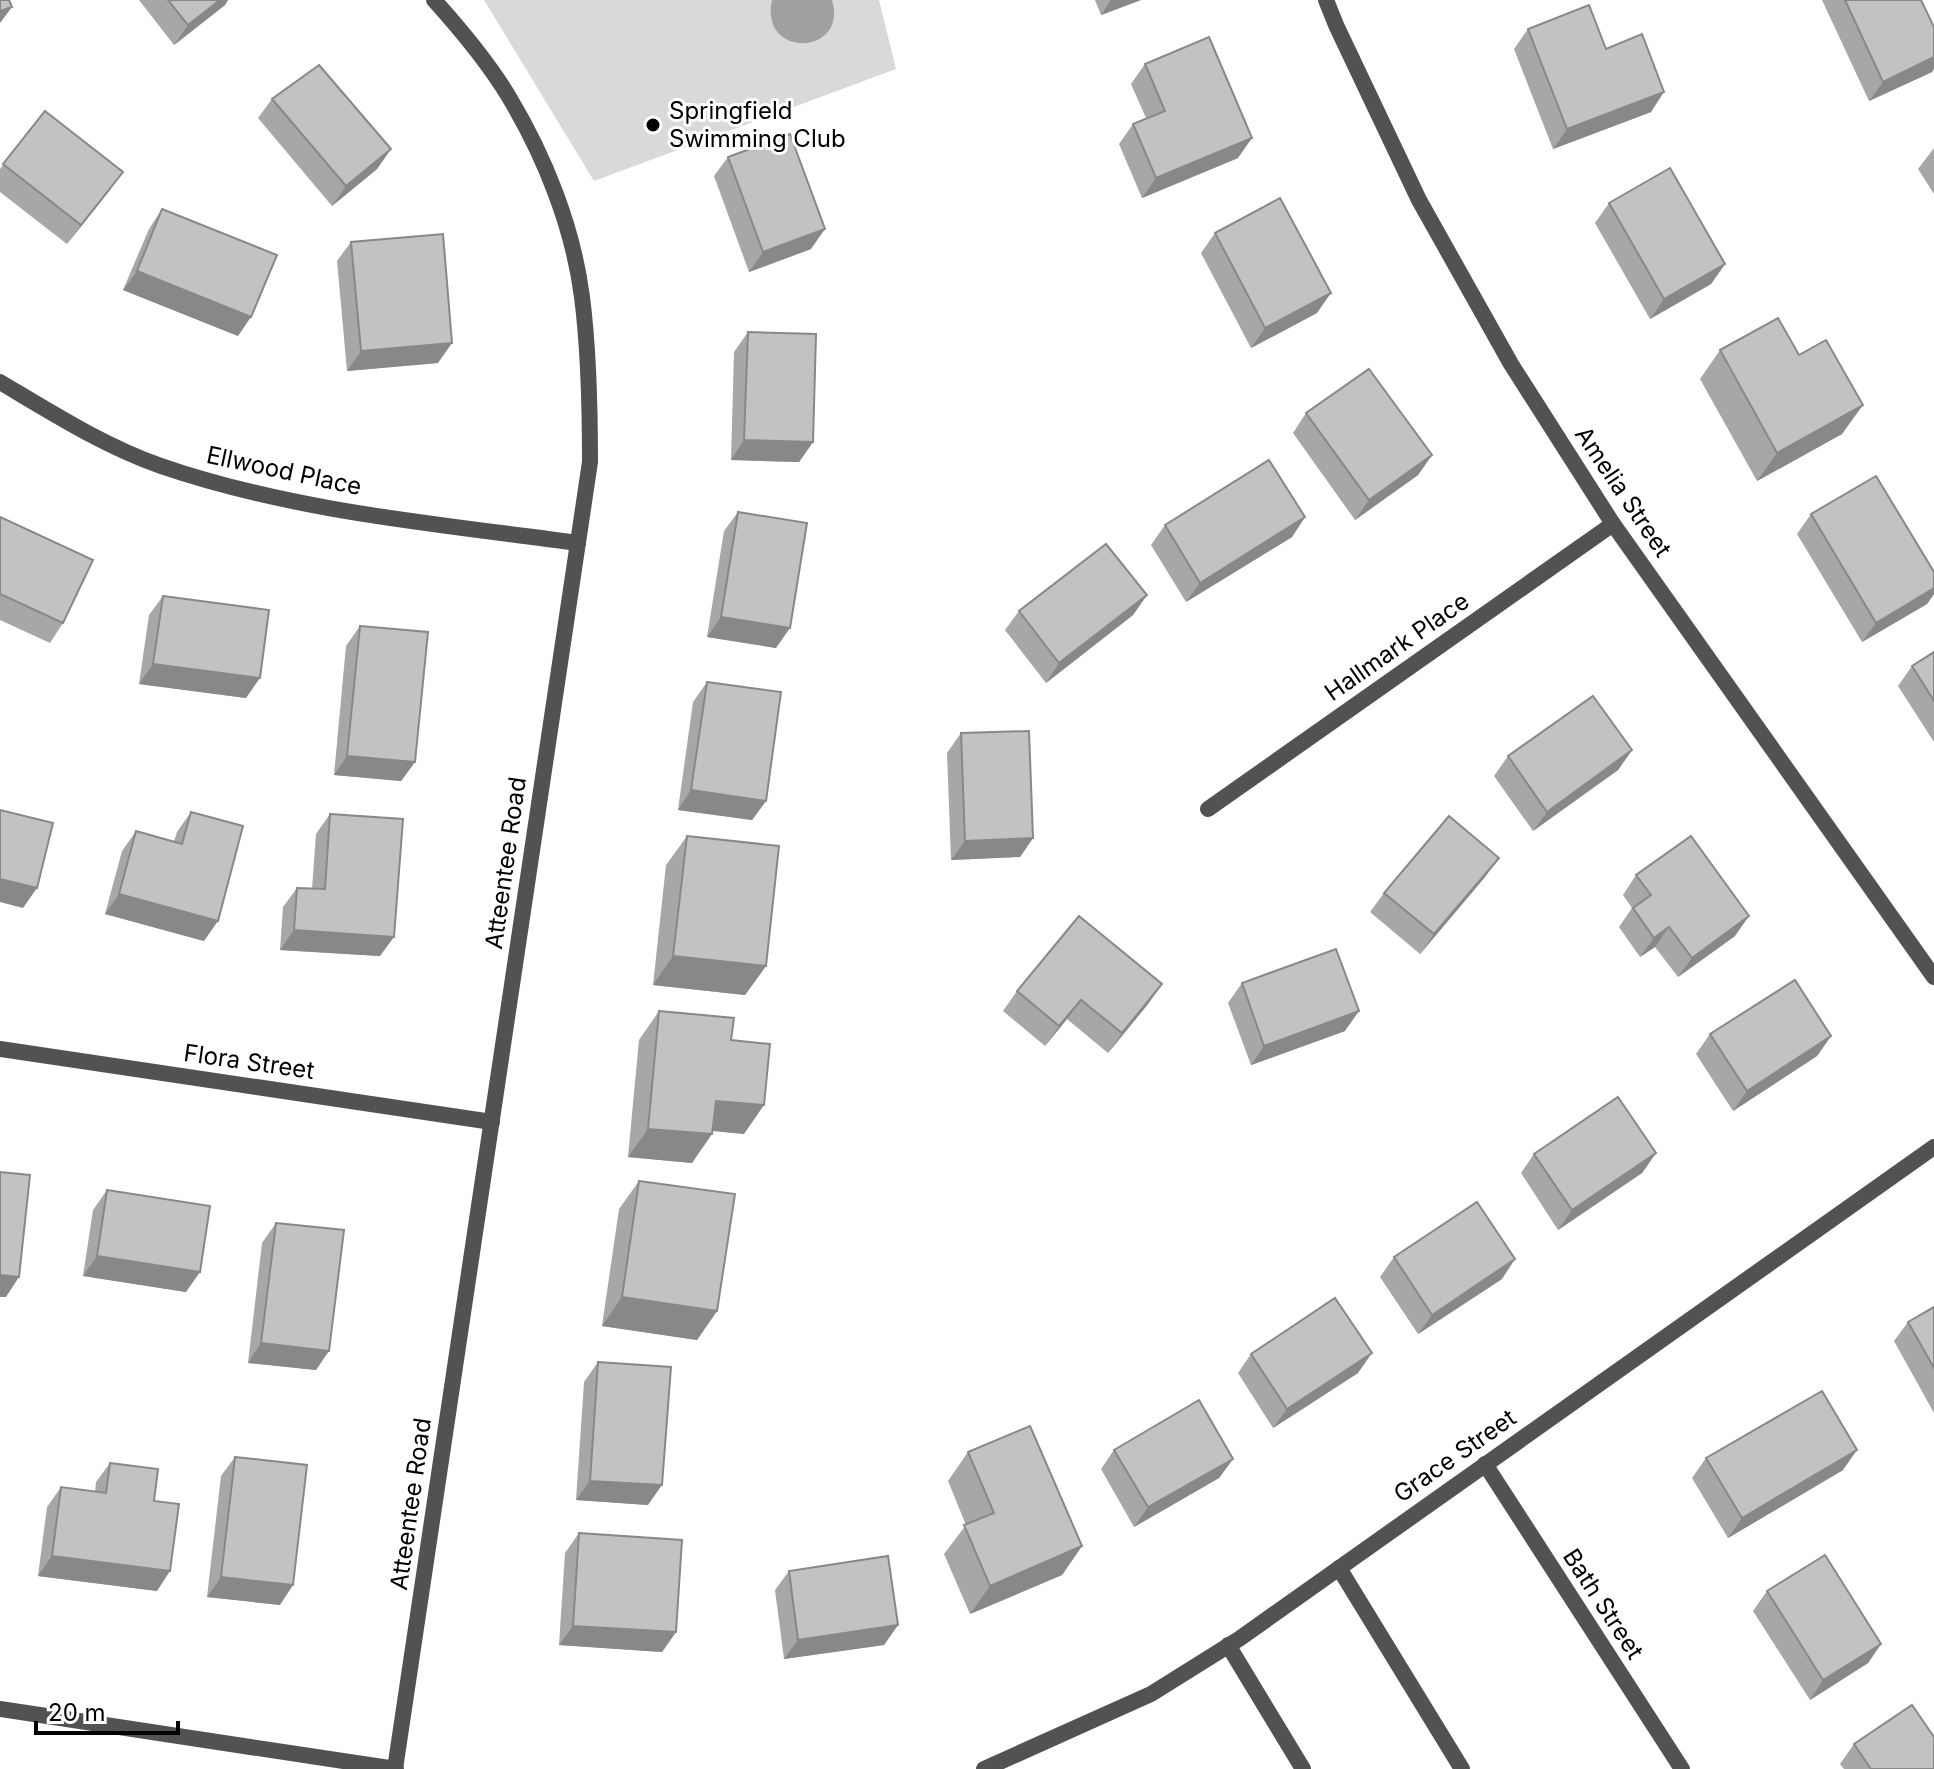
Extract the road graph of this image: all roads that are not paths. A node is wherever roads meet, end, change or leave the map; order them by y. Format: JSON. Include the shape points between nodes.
{"nodes":[{"id":1,"x":434,"y":0,"type":"edge"},
{"id":2,"x":1326,"y":0,"type":"edge"},
{"id":3,"x":0,"y":382,"type":"edge"},
{"id":4,"x":1613,"y":524,"type":"junction"},
{"id":5,"x":578,"y":543,"type":"junction"},
{"id":6,"x":1208,"y":809,"type":"dead end"},
{"id":7,"x":1934,"y":977,"type":"edge"},
{"id":8,"x":0,"y":1049,"type":"edge"},
{"id":9,"x":492,"y":1122,"type":"junction"},
{"id":10,"x":1934,"y":1147,"type":"edge"},
{"id":11,"x":1485,"y":1464,"type":"junction"},
{"id":12,"x":1339,"y":1568,"type":"junction"},
{"id":13,"x":1228,"y":1645,"type":"junction"},
{"id":14,"x":0,"y":1709,"type":"edge"},
{"id":15,"x":396,"y":1769,"type":"edge"},
{"id":16,"x":984,"y":1769,"type":"edge"},
{"id":17,"x":1303,"y":1769,"type":"edge"},
{"id":18,"x":1462,"y":1769,"type":"edge"},
{"id":19,"x":1682,"y":1769,"type":"edge"}],
"edges":[{"from":1,"to":5,"type":"street","name":"Atteentee Road","via":[[509,96],[544,166],[574,256],[589,389],[590,462]]},
{"from":2,"to":4,"type":"street","name":"Amelia Street","via":[[1419,200],[1511,364]]},
{"from":3,"to":5,"type":"street","name":"Ellwood Place","via":[[82,431],[159,465],[240,490]]},
{"from":4,"to":6,"type":"street","name":"Hallmark Place"},
{"from":4,"to":7,"type":"street","name":"Amelia Street"},
{"from":5,"to":9,"type":"street","name":"Atteentee Road"},
{"from":8,"to":9,"type":"street","name":"Flora Street"},
{"from":9,"to":15,"type":"street","name":"Atteentee Road"},
{"from":10,"to":11,"type":"street","name":"Grace Street"},
{"from":11,"to":12,"type":"street","name":"Grace Street"},
{"from":11,"to":19,"type":"street","name":"Bath Street"},
{"from":12,"to":13,"type":"street","name":"Grace Street"},
{"from":12,"to":18,"type":"street"},
{"from":13,"to":16,"type":"street","name":"Grace Street","via":[[1151,1694]]},
{"from":13,"to":17,"type":"street"},
{"from":14,"to":15,"type":"street"}]}
